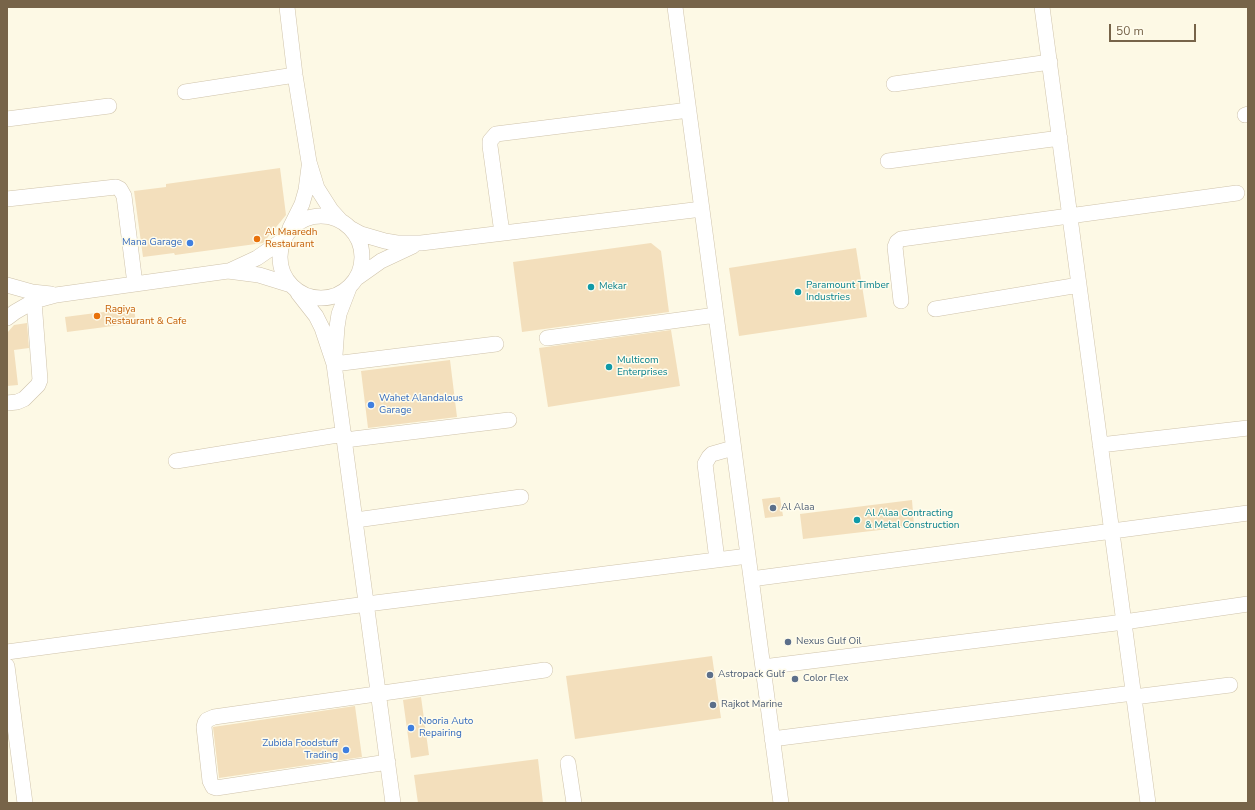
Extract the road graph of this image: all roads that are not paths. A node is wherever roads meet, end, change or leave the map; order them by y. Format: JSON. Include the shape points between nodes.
{"nodes":[{"id":1,"x":287,"y":7,"type":"edge"},
{"id":2,"x":675,"y":7,"type":"edge"},
{"id":3,"x":1042,"y":7,"type":"edge"},
{"id":4,"x":1050,"y":62,"type":"junction"},
{"id":5,"x":295,"y":75,"type":"junction"},
{"id":6,"x":894,"y":84,"type":"dead end"},
{"id":7,"x":185,"y":92,"type":"dead end"},
{"id":8,"x":109,"y":106,"type":"dead end"},
{"id":9,"x":689,"y":110,"type":"junction"},
{"id":10,"x":7,"y":119,"type":"edge"},
{"id":11,"x":1060,"y":138,"type":"junction"},
{"id":12,"x":888,"y":161,"type":"dead end"},
{"id":13,"x":309,"y":162,"type":"junction"},
{"id":14,"x":1237,"y":193,"type":"dead end"},
{"id":15,"x":7,"y":199,"type":"edge"},
{"id":16,"x":702,"y":209,"type":"junction"},
{"id":17,"x":1070,"y":215,"type":"junction"},
{"id":18,"x":345,"y":224,"type":"junction"},
{"id":19,"x":502,"y":233,"type":"junction"},
{"id":20,"x":286,"y":234,"type":"junction"},
{"id":21,"x":421,"y":243,"type":"junction"},
{"id":22,"x":228,"y":271,"type":"junction"},
{"id":23,"x":353,"y":283,"type":"junction"},
{"id":24,"x":135,"y":284,"type":"junction"},
{"id":25,"x":7,"y":285,"type":"edge"},
{"id":26,"x":1079,"y":285,"type":"junction"},
{"id":27,"x":293,"y":288,"type":"junction"},
{"id":28,"x":56,"y":295,"type":"junction"},
{"id":29,"x":34,"y":301,"type":"junction"},
{"id":30,"x":901,"y":301,"type":"dead end"},
{"id":31,"x":935,"y":309,"type":"dead end"},
{"id":32,"x":716,"y":316,"type":"junction"},
{"id":33,"x":7,"y":318,"type":"edge"},
{"id":34,"x":547,"y":338,"type":"dead end"},
{"id":35,"x":496,"y":344,"type":"dead end"},
{"id":36,"x":334,"y":364,"type":"junction"},
{"id":37,"x":7,"y":403,"type":"edge"},
{"id":38,"x":509,"y":420,"type":"dead end"},
{"id":39,"x":1248,"y":428,"type":"edge"},
{"id":40,"x":344,"y":437,"type":"junction"},
{"id":41,"x":1100,"y":445,"type":"junction"},
{"id":42,"x":733,"y":448,"type":"junction"},
{"id":43,"x":176,"y":461,"type":"dead end"},
{"id":44,"x":521,"y":496,"type":"dead end"},
{"id":45,"x":1248,"y":513,"type":"edge"},
{"id":46,"x":356,"y":520,"type":"junction"},
{"id":47,"x":1112,"y":531,"type":"junction"},
{"id":48,"x":748,"y":556,"type":"junction"},
{"id":49,"x":716,"y":560,"type":"junction"},
{"id":50,"x":751,"y":579,"type":"junction"},
{"id":51,"x":367,"y":604,"type":"junction"},
{"id":52,"x":1248,"y":604,"type":"edge"},
{"id":53,"x":1124,"y":622,"type":"junction"},
{"id":54,"x":7,"y":652,"type":"edge"},
{"id":55,"x":7,"y":666,"type":"edge"},
{"id":56,"x":763,"y":667,"type":"junction"},
{"id":57,"x":545,"y":670,"type":"dead end"},
{"id":58,"x":1230,"y":685,"type":"dead end"},
{"id":59,"x":379,"y":693,"type":"junction"},
{"id":60,"x":1134,"y":695,"type":"junction"},
{"id":61,"x":772,"y":739,"type":"junction"},
{"id":62,"x":388,"y":762,"type":"junction"},
{"id":63,"x":568,"y":763,"type":"dead end"},
{"id":64,"x":25,"y":803,"type":"edge"},
{"id":65,"x":393,"y":803,"type":"edge"},
{"id":66,"x":574,"y":803,"type":"edge"},
{"id":67,"x":781,"y":803,"type":"edge"},
{"id":68,"x":1148,"y":803,"type":"edge"}],
"edges":[{"from":1,"to":5,"type":"street"},
{"from":2,"to":9,"type":"street"},
{"from":3,"to":4,"type":"street"},
{"from":4,"to":6,"type":"street"},
{"from":4,"to":11,"type":"street"},
{"from":5,"to":7,"type":"street"},
{"from":5,"to":13,"type":"street"},
{"from":8,"to":10,"type":"street"},
{"from":9,"to":16,"type":"street"},
{"from":9,"to":19,"type":"street","via":[[496,134],[490,141],[490,146]]},
{"from":11,"to":12,"type":"street"},
{"from":11,"to":17,"type":"street"},
{"from":13,"to":18,"type":"street","via":[[317,188],[331,210]]},
{"from":13,"to":20,"type":"street","via":[[302,204]]},
{"from":14,"to":17,"type":"street"},
{"from":15,"to":24,"type":"street","via":[[113,187],[120,189],[124,196]]},
{"from":16,"to":19,"type":"street"},
{"from":16,"to":32,"type":"street"},
{"from":17,"to":26,"type":"street"},
{"from":17,"to":30,"type":"street","via":[[901,239],[895,247]]},
{"from":18,"to":20,"type":"street","via":[[330,217],[314,217],[298,222]]},
{"from":18,"to":21,"type":"street","via":[[361,234],[384,242]]},
{"from":18,"to":23,"type":"street","via":[[357,237],[361,247],[361,268]]},
{"from":19,"to":21,"type":"street"},
{"from":20,"to":22,"type":"street","via":[[257,258]]},
{"from":20,"to":27,"type":"street","via":[[279,251],[279,263],[282,274]]},
{"from":21,"to":23,"type":"street","via":[[375,265]]},
{"from":22,"to":24,"type":"street"},
{"from":22,"to":27,"type":"street","via":[[259,275]]},
{"from":23,"to":27,"type":"street","via":[[339,294],[319,299],[308,297]]},
{"from":23,"to":36,"type":"street","via":[[343,301],[337,328]]},
{"from":24,"to":28,"type":"street"},
{"from":25,"to":28,"type":"street"},
{"from":26,"to":31,"type":"street"},
{"from":26,"to":41,"type":"street"},
{"from":27,"to":36,"type":"street","via":[[316,316]]},
{"from":28,"to":29,"type":"street"},
{"from":29,"to":33,"type":"street"},
{"from":29,"to":37,"type":"street","via":[[40,380],[24,399]]},
{"from":32,"to":34,"type":"street"},
{"from":32,"to":42,"type":"street"},
{"from":35,"to":36,"type":"street"},
{"from":36,"to":40,"type":"street"},
{"from":38,"to":40,"type":"street"},
{"from":39,"to":41,"type":"street"},
{"from":40,"to":43,"type":"street"},
{"from":40,"to":46,"type":"street"},
{"from":41,"to":47,"type":"street"},
{"from":42,"to":48,"type":"street"},
{"from":42,"to":49,"type":"street","via":[[712,454],[705,464]]},
{"from":44,"to":46,"type":"street"},
{"from":45,"to":47,"type":"street"},
{"from":46,"to":51,"type":"street"},
{"from":47,"to":50,"type":"street"},
{"from":47,"to":53,"type":"street"},
{"from":48,"to":49,"type":"street"},
{"from":48,"to":50,"type":"street"},
{"from":49,"to":51,"type":"street"},
{"from":50,"to":56,"type":"street"},
{"from":51,"to":54,"type":"street"},
{"from":51,"to":59,"type":"street"},
{"from":52,"to":53,"type":"street"},
{"from":53,"to":56,"type":"street"},
{"from":53,"to":60,"type":"street"},
{"from":55,"to":64,"type":"street"},
{"from":56,"to":61,"type":"street"},
{"from":57,"to":59,"type":"street"},
{"from":58,"to":60,"type":"street"},
{"from":59,"to":62,"type":"street"},
{"from":59,"to":62,"type":"street","via":[[210,717],[204,727],[210,781],[213,786],[219,788]]},
{"from":60,"to":61,"type":"street"},
{"from":60,"to":68,"type":"street"},
{"from":61,"to":67,"type":"street"},
{"from":62,"to":65,"type":"street"},
{"from":63,"to":66,"type":"street"}]}
